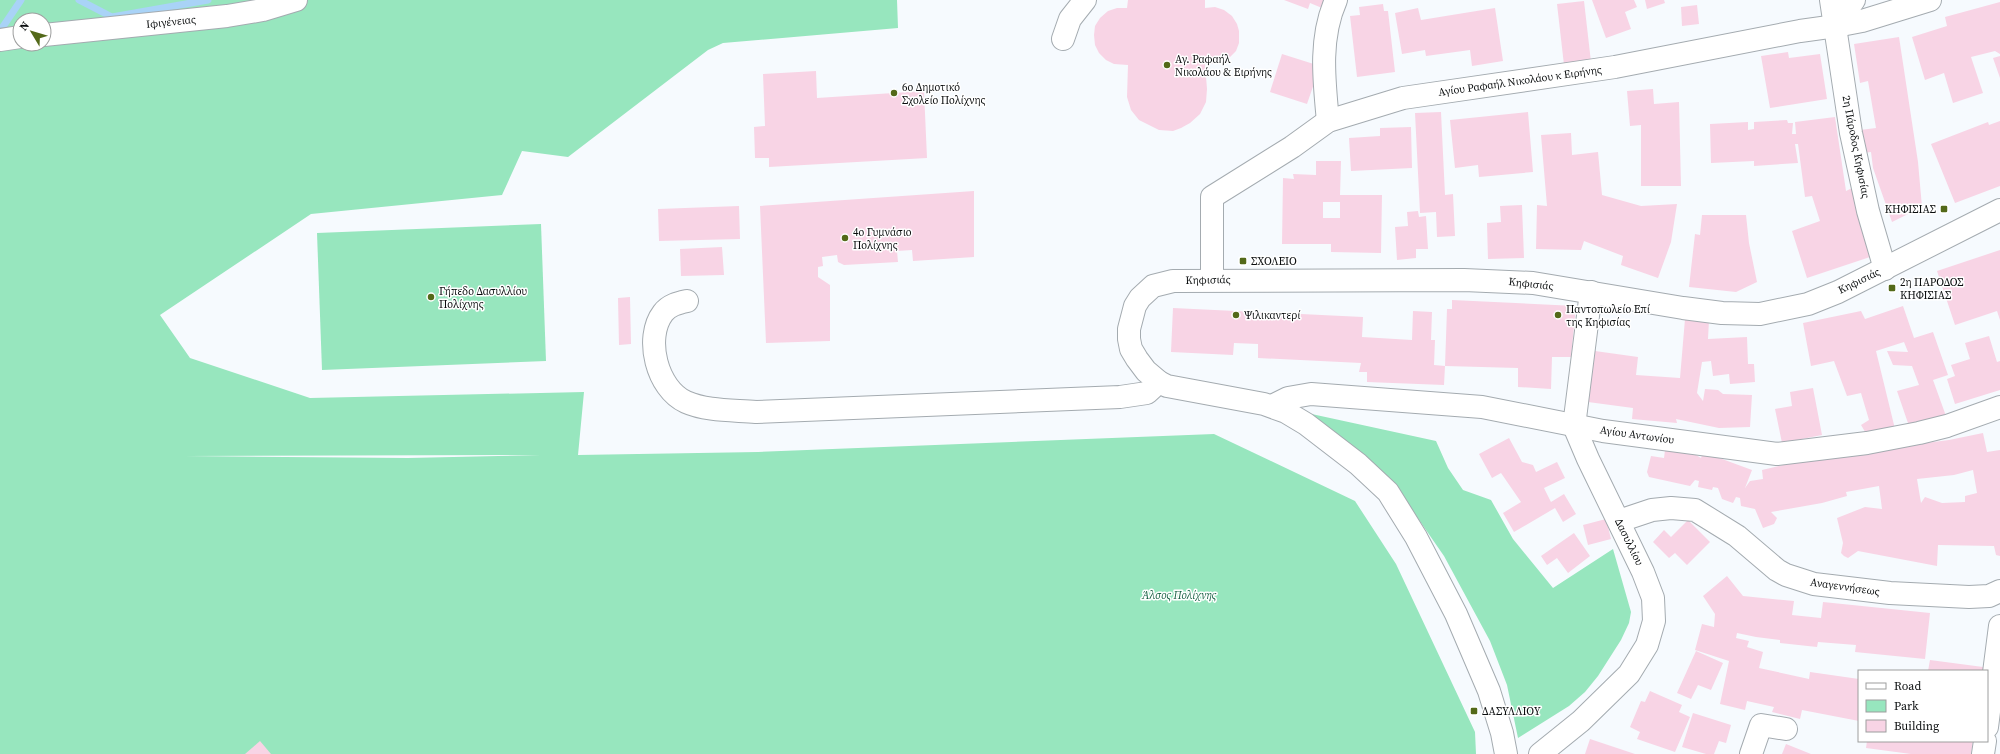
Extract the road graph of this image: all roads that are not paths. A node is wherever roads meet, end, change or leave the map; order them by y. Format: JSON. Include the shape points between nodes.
{"nodes":[{"id":1,"x":296,"y":0,"type":"edge"},
{"id":2,"x":1085,"y":0,"type":"edge"},
{"id":3,"x":1336,"y":0,"type":"edge"},
{"id":4,"x":1831,"y":0,"type":"edge"},
{"id":5,"x":1854,"y":0,"type":"edge"},
{"id":6,"x":1930,"y":0,"type":"edge"},
{"id":7,"x":1836,"y":26,"type":"junction"},
{"id":8,"x":52,"y":34,"type":"edge"},
{"id":9,"x":12,"y":38,"type":"edge"},
{"id":10,"x":1063,"y":39,"type":"dead end"},
{"id":11,"x":0,"y":40,"type":"edge"},
{"id":12,"x":1328,"y":121,"type":"junction"},
{"id":13,"x":2000,"y":210,"type":"edge"},
{"id":14,"x":1885,"y":269,"type":"junction"},
{"id":15,"x":1212,"y":280,"type":"junction"},
{"id":16,"x":1591,"y":292,"type":"junction"},
{"id":17,"x":687,"y":301,"type":"dead end"},
{"id":18,"x":1159,"y":382,"type":"junction"},
{"id":19,"x":1272,"y":406,"type":"junction"},
{"id":20,"x":2000,"y":407,"type":"edge"},
{"id":21,"x":1574,"y":426,"type":"junction"},
{"id":22,"x":1619,"y":521,"type":"junction"},
{"id":23,"x":2000,"y":592,"type":"edge"},
{"id":24,"x":2000,"y":626,"type":"edge"},
{"id":25,"x":1996,"y":684,"type":"edge"},
{"id":26,"x":1988,"y":722,"type":"edge"},
{"id":27,"x":1786,"y":730,"type":"dead end"},
{"id":28,"x":1985,"y":742,"type":"edge"},
{"id":29,"x":1506,"y":754,"type":"edge"},
{"id":30,"x":1540,"y":754,"type":"edge"},
{"id":31,"x":1751,"y":754,"type":"edge"},
{"id":32,"x":1983,"y":754,"type":"edge"}],
"edges":[{"from":1,"to":8,"type":"street","name":"Ιφιγένειας","via":[[263,10],[227,16]]},
{"from":2,"to":10,"type":"street","via":[[1070,19]]},
{"from":3,"to":12,"type":"street","via":[[1324,38]]},
{"from":4,"to":7,"type":"street","name":"2η Πάροδος Κηφισίας"},
{"from":5,"to":7,"type":"street"},
{"from":6,"to":7,"type":"street","name":"Αγίου Ραφαήλ Νικολάου κ Ειρήνης","via":[[1862,21]]},
{"from":7,"to":12,"type":"street","name":"Αγίου Ραφαήλ Νικολάου κ Ειρήνης","via":[[1615,67],[1403,98]]},
{"from":7,"to":14,"type":"street","name":"2η Πάροδος Κηφισίας","via":[[1851,133],[1868,211]]},
{"from":9,"to":11,"type":"street"},
{"from":12,"to":15,"type":"street","name":"Αγίου Ραφαήλ Νικολάου κ Ειρήνης","via":[[1292,147],[1212,197]]},
{"from":13,"to":14,"type":"street","name":"Κηφισιάς"},
{"from":14,"to":16,"type":"street","name":"Κηφισιάς","via":[[1808,304],[1760,314],[1702,311]]},
{"from":15,"to":16,"type":"street","name":"Κηφισιάς","via":[[1464,280],[1533,283]]},
{"from":15,"to":18,"type":"street","name":"Κηφισιάς","via":[[1161,283],[1147,290],[1135,306],[1129,330],[1131,349],[1146,371]]},
{"from":16,"to":21,"type":"street","name":"Δασυλλίου"},
{"from":17,"to":18,"type":"street","via":[[672,306],[662,314],[655,337],[656,363],[662,379],[671,391],[686,402],[704,406],[756,412],[1120,397],[1146,393]]},
{"from":18,"to":19,"type":"street","via":[[1174,388]]},
{"from":19,"to":21,"type":"street","name":"Αγίου Αντωνίου","via":[[1288,398],[1311,394],[1482,407]]},
{"from":19,"to":29,"type":"street","via":[[1296,417],[1363,468],[1388,492],[1403,514],[1445,592],[1473,652],[1494,706]]},
{"from":20,"to":21,"type":"street","name":"Αγίου Αντωνίου","via":[[1919,433],[1867,443],[1777,454]]},
{"from":21,"to":22,"type":"street","name":"Δασυλλίου","via":[[1580,444]]},
{"from":22,"to":23,"type":"street","name":"Αναγεννήσεως","via":[[1652,510],[1695,510],[1737,536],[1776,570],[1814,584],[1890,593],[1969,597],[1989,596]]},
{"from":22,"to":30,"type":"street","name":"Δασυλλίου","via":[[1644,572],[1653,598],[1655,613],[1651,636],[1635,667],[1625,679],[1581,721]]},
{"from":24,"to":25,"type":"street"},
{"from":25,"to":26,"type":"street"},
{"from":27,"to":31,"type":"street","via":[[1761,725]]},
{"from":28,"to":32,"type":"street"}]}
